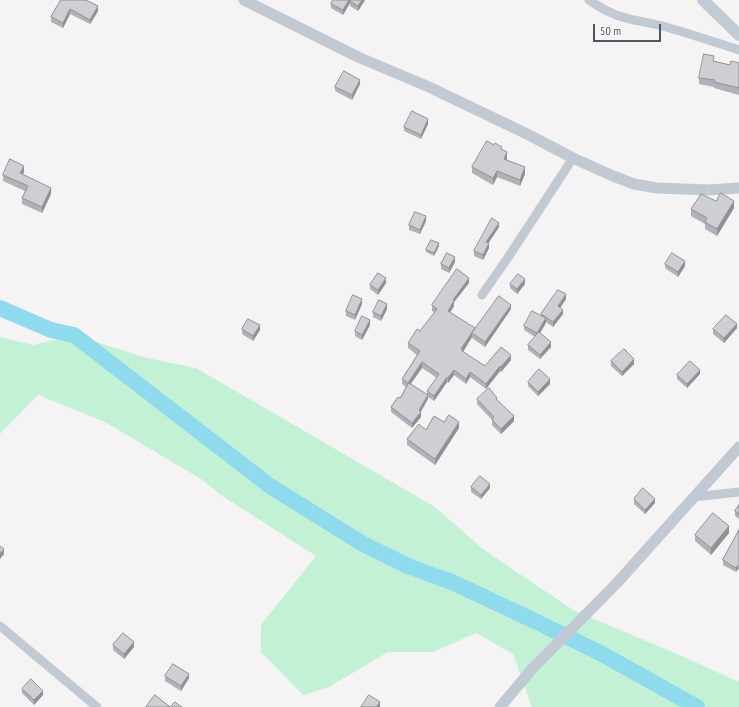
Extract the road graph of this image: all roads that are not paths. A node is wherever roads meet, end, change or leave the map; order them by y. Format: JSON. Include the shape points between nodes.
{"nodes":[{"id":1,"x":244,"y":0,"type":"edge"},
{"id":2,"x":589,"y":0,"type":"edge"},
{"id":3,"x":703,"y":0,"type":"edge"},
{"id":4,"x":739,"y":35,"type":"edge"},
{"id":5,"x":739,"y":50,"type":"edge"},
{"id":6,"x":573,"y":158,"type":"junction"},
{"id":7,"x":739,"y":188,"type":"edge"},
{"id":8,"x":482,"y":295,"type":"dead end"},
{"id":9,"x":739,"y":447,"type":"edge"},
{"id":10,"x":739,"y":492,"type":"edge"},
{"id":11,"x":693,"y":497,"type":"junction"},
{"id":12,"x":0,"y":626,"type":"edge"},
{"id":13,"x":97,"y":707,"type":"edge"},
{"id":14,"x":500,"y":707,"type":"edge"}],
"edges":[{"from":1,"to":6,"type":"street","via":[[358,57],[429,87]]},
{"from":2,"to":5,"type":"street","via":[[614,15]]},
{"from":3,"to":4,"type":"main road"},
{"from":6,"to":7,"type":"street","via":[[634,184],[657,188],[708,190]]},
{"from":6,"to":8,"type":"street"},
{"from":9,"to":11,"type":"street"},
{"from":10,"to":11,"type":"street"},
{"from":11,"to":14,"type":"street"},
{"from":12,"to":13,"type":"street"}]}
